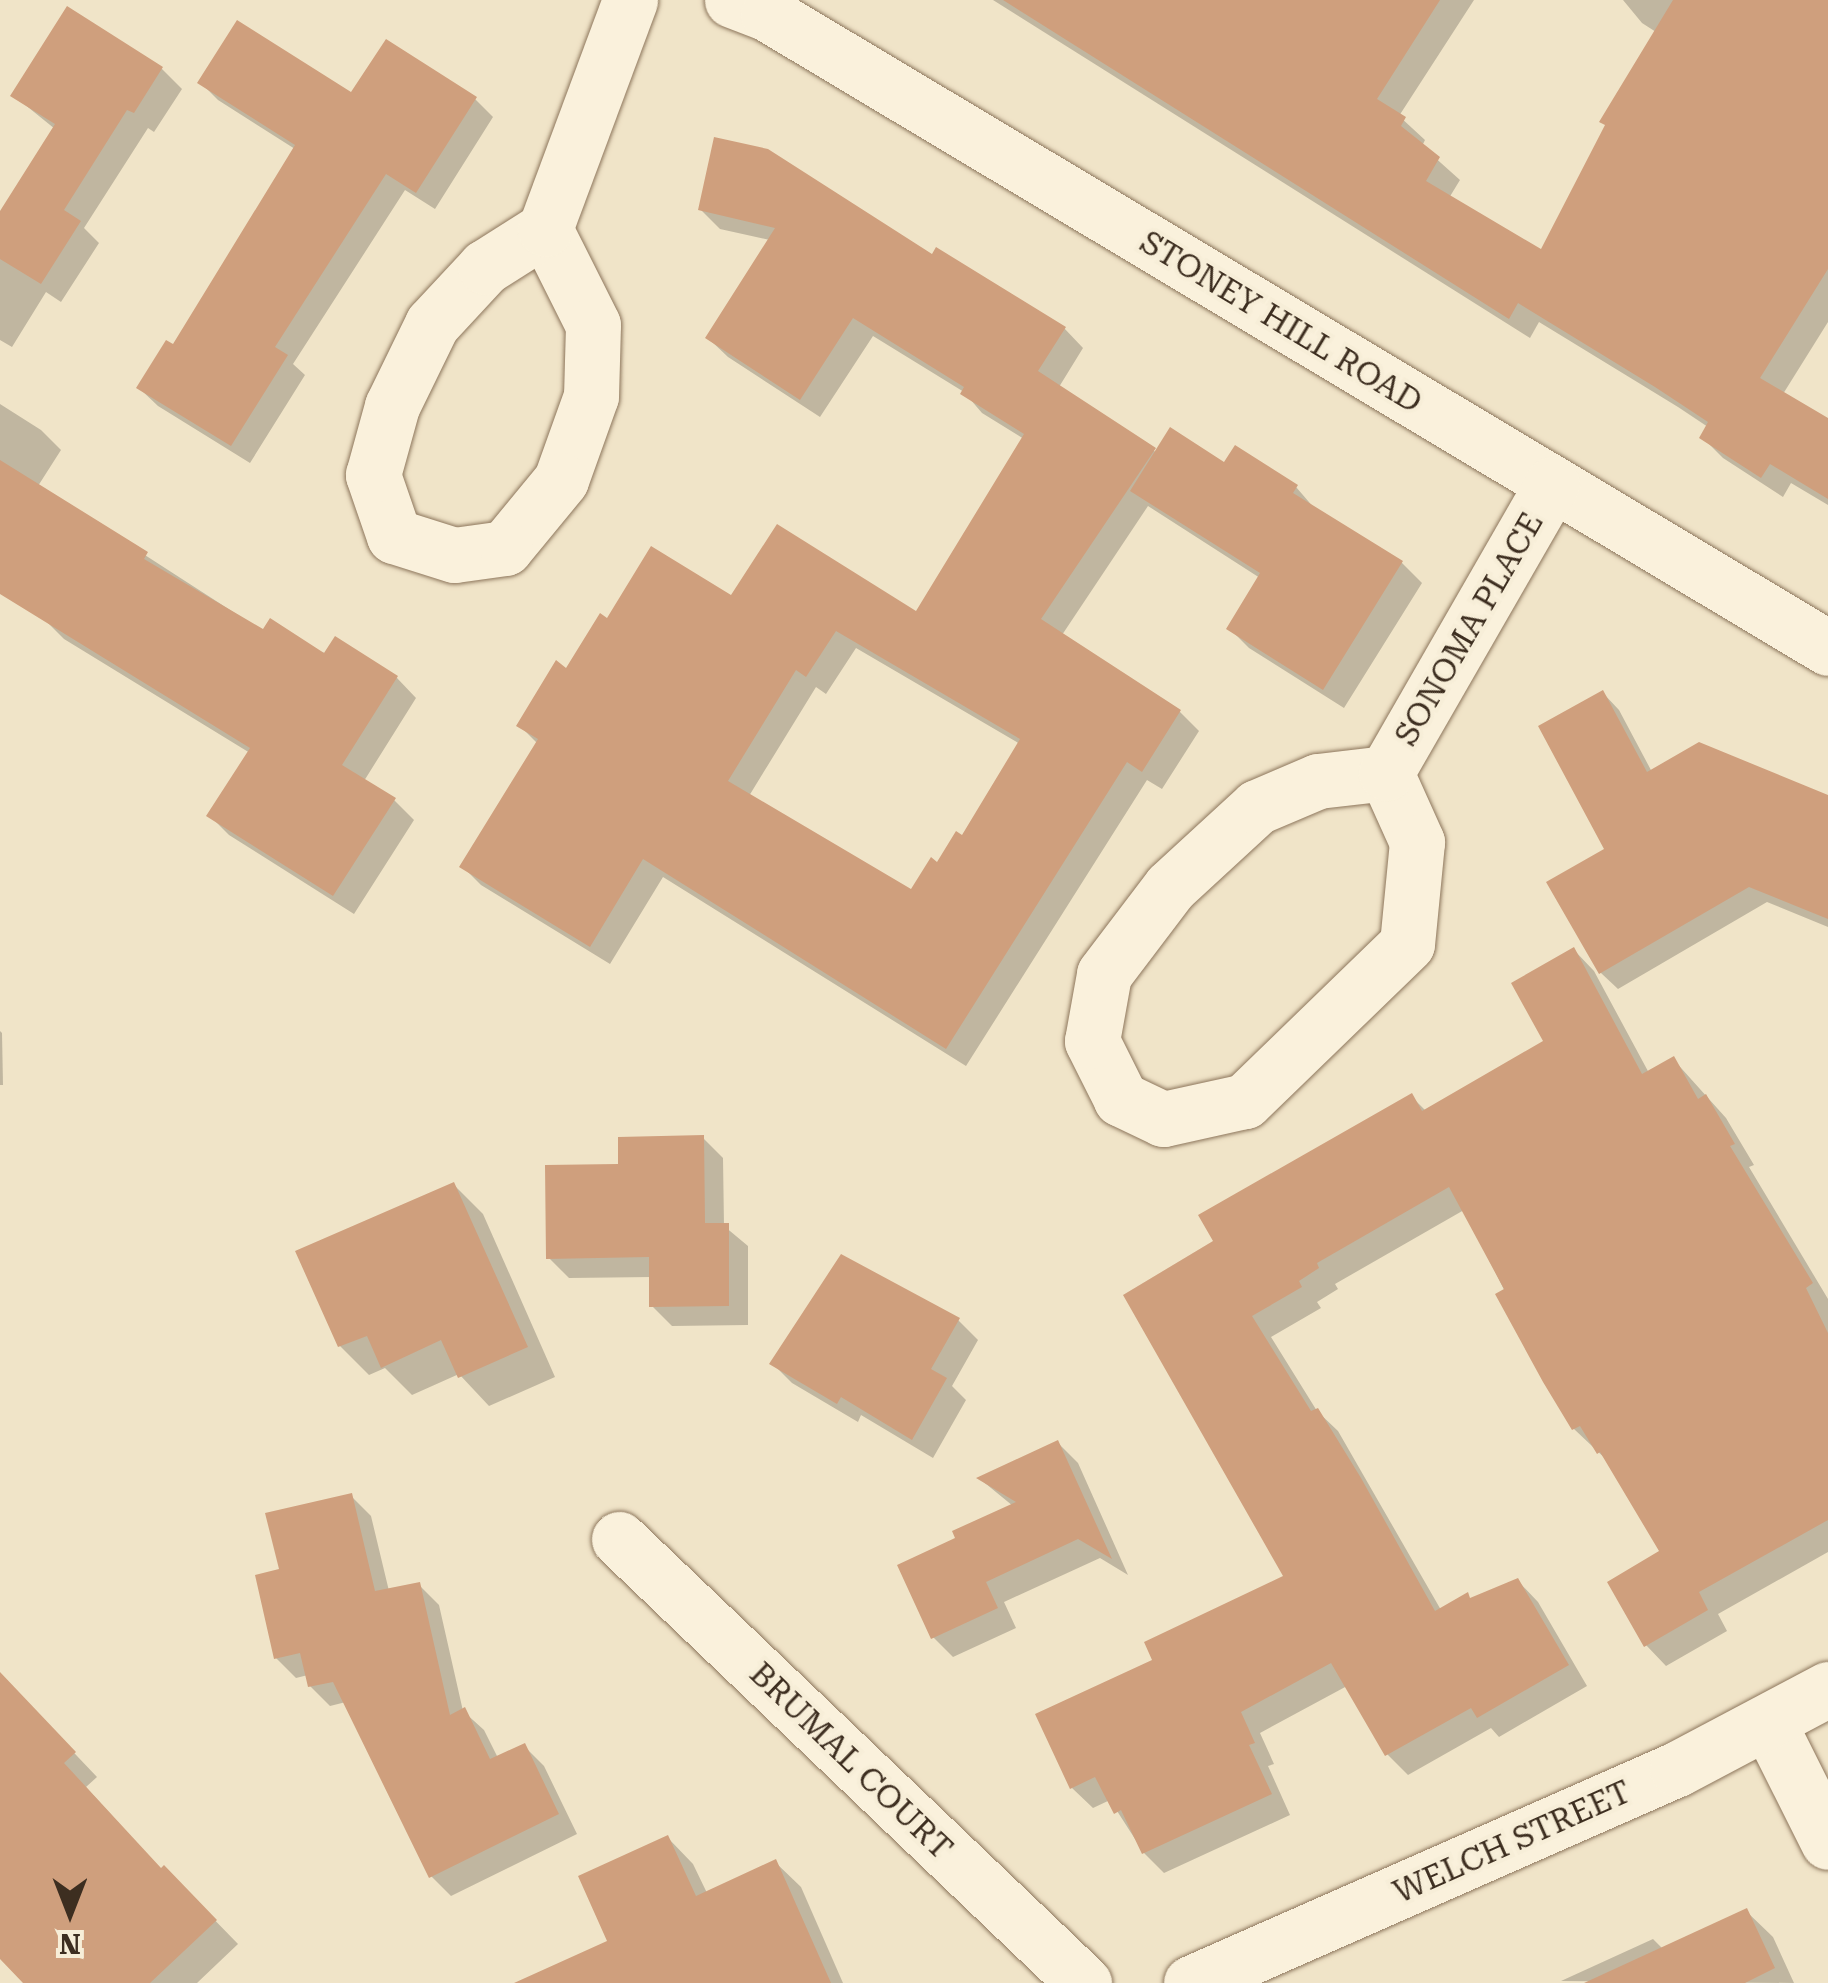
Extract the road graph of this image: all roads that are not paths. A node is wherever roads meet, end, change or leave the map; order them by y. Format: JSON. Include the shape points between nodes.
{"nodes":[{"id":1,"x":630,"y":0,"type":"edge"},
{"id":2,"x":732,"y":0,"type":"edge"},
{"id":3,"x":546,"y":230,"type":"junction"},
{"id":4,"x":1552,"y":484,"type":"junction"},
{"id":5,"x":1828,"y":648,"type":"edge"},
{"id":6,"x":1386,"y":773,"type":"junction"},
{"id":7,"x":618,"y":1539,"type":"dead end"},
{"id":8,"x":1828,"y":1689,"type":"edge"},
{"id":9,"x":1768,"y":1722,"type":"junction"},
{"id":10,"x":1828,"y":1842,"type":"edge"},
{"id":11,"x":1084,"y":1983,"type":"edge"},
{"id":12,"x":1191,"y":1983,"type":"edge"}],
"edges":[{"from":1,"to":3,"type":"street"},
{"from":2,"to":4,"type":"street","name":"STONEY HILL ROAD","via":[[785,24]]},
{"from":3,"to":3,"type":"street","via":[[593,325],[592,396],[561,480],[505,548],[454,555],[394,536],[373,474],[392,406],[432,324],[485,267]]},
{"from":4,"to":5,"type":"street","name":"STONEY HILL ROAD"},
{"from":4,"to":6,"type":"street","name":"SONOMA PLACE"},
{"from":6,"to":6,"type":"street","name":"SONOMA PLACE","via":[[1417,842],[1407,944],[1246,1101],[1163,1119],[1121,1099],[1092,1041],[1104,974],[1170,887],[1257,807],[1318,781]]},
{"from":7,"to":11,"type":"street","name":"BRUMAL COURT"},
{"from":8,"to":9,"type":"street","name":"WELCH STREET"},
{"from":9,"to":10,"type":"street"},
{"from":9,"to":12,"type":"street","name":"WELCH STREET","via":[[1677,1769]]}]}
